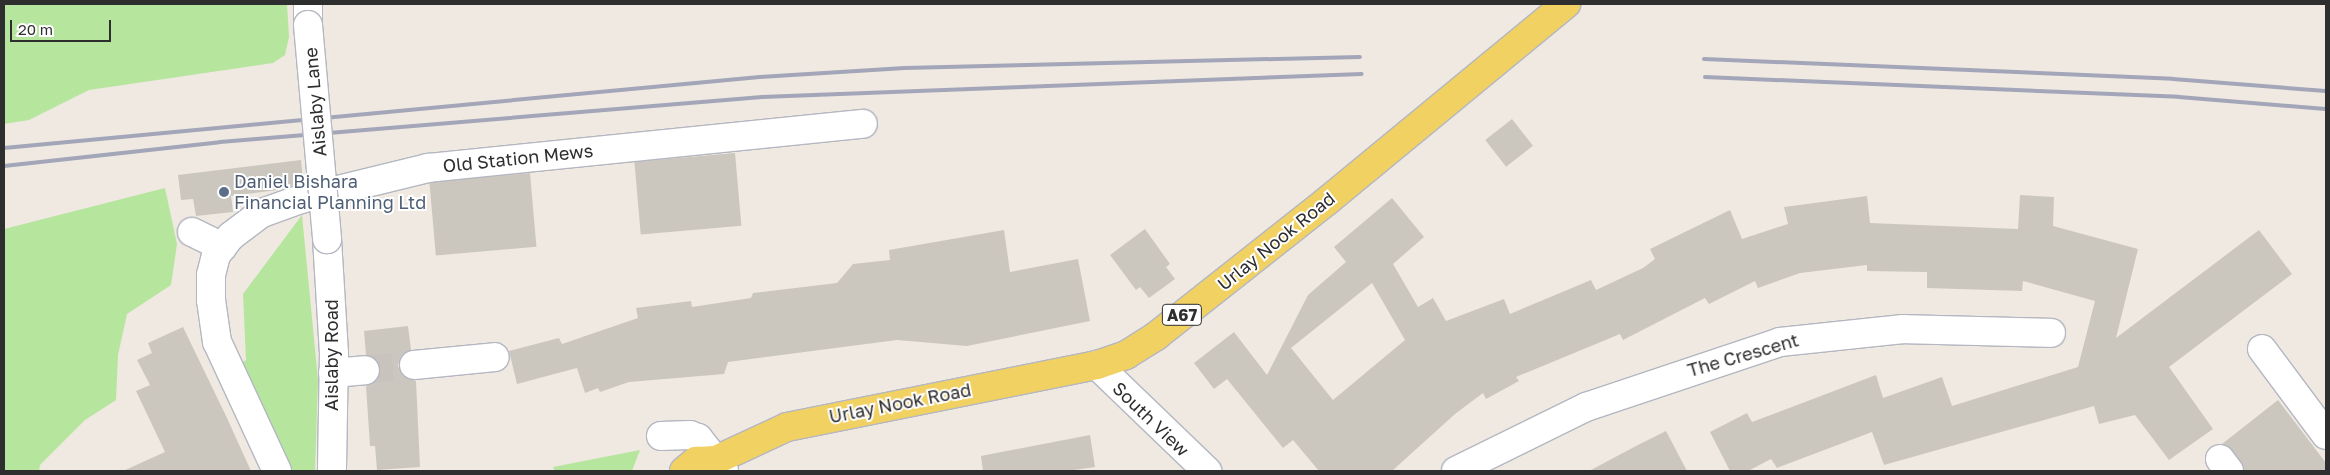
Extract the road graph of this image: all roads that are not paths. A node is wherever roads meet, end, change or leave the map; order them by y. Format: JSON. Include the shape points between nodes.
{"nodes":[{"id":1,"x":1566,"y":4,"type":"edge"},
{"id":2,"x":308,"y":15,"type":"edge"},
{"id":3,"x":863,"y":124,"type":"dead end"},
{"id":4,"x":192,"y":232,"type":"dead end"},
{"id":5,"x":327,"y":239,"type":"joint"},
{"id":6,"x":223,"y":246,"type":"junction"},
{"id":7,"x":2051,"y":334,"type":"dead end"},
{"id":8,"x":2262,"y":349,"type":"dead end"},
{"id":9,"x":495,"y":357,"type":"dead end"},
{"id":10,"x":414,"y":365,"type":"tunnel mouth"},
{"id":11,"x":1097,"y":365,"type":"junction"},
{"id":12,"x":364,"y":370,"type":"tunnel mouth"},
{"id":13,"x":333,"y":373,"type":"junction"},
{"id":14,"x":2326,"y":435,"type":"edge"},
{"id":15,"x":661,"y":436,"type":"dead end"},
{"id":16,"x":717,"y":468,"type":"edge"},
{"id":17,"x":277,"y":471,"type":"edge"},
{"id":18,"x":332,"y":471,"type":"edge"},
{"id":19,"x":684,"y":471,"type":"edge"},
{"id":20,"x":1207,"y":471,"type":"edge"},
{"id":21,"x":1456,"y":471,"type":"edge"}],
"edges":[{"from":1,"to":11,"type":"main road","name":"Urlay Nook Road","number":"A67","via":[[1156,336],[1126,355]]},
{"from":2,"to":5,"type":"street","name":"Aislaby Lane","bridge":true},
{"from":3,"to":6,"type":"street","name":"Old Station Mews","via":[[407,172],[280,205],[245,224]]},
{"from":4,"to":6,"type":"street"},
{"from":5,"to":13,"type":"street","name":"Aislaby Road"},
{"from":6,"to":17,"type":"street","name":"Old Station Mews","via":[[211,275],[212,324]]},
{"from":7,"to":21,"type":"street","name":"The Crescent","via":[[1903,329],[1780,342],[1586,407]]},
{"from":8,"to":14,"type":"street"},
{"from":9,"to":10,"type":"street"},
{"from":11,"to":16,"type":"main road","name":"Urlay Nook Road","number":"A67","via":[[787,427]]},
{"from":11,"to":20,"type":"street","name":"South View"},
{"from":12,"to":13,"type":"street"},
{"from":13,"to":18,"type":"street","name":"Aislaby Road"},
{"from":15,"to":16,"type":"street","via":[[690,434]]},
{"from":16,"to":19,"type":"main road","name":"Urlay Nook Road","number":"A67","via":[[696,460]]}]}
